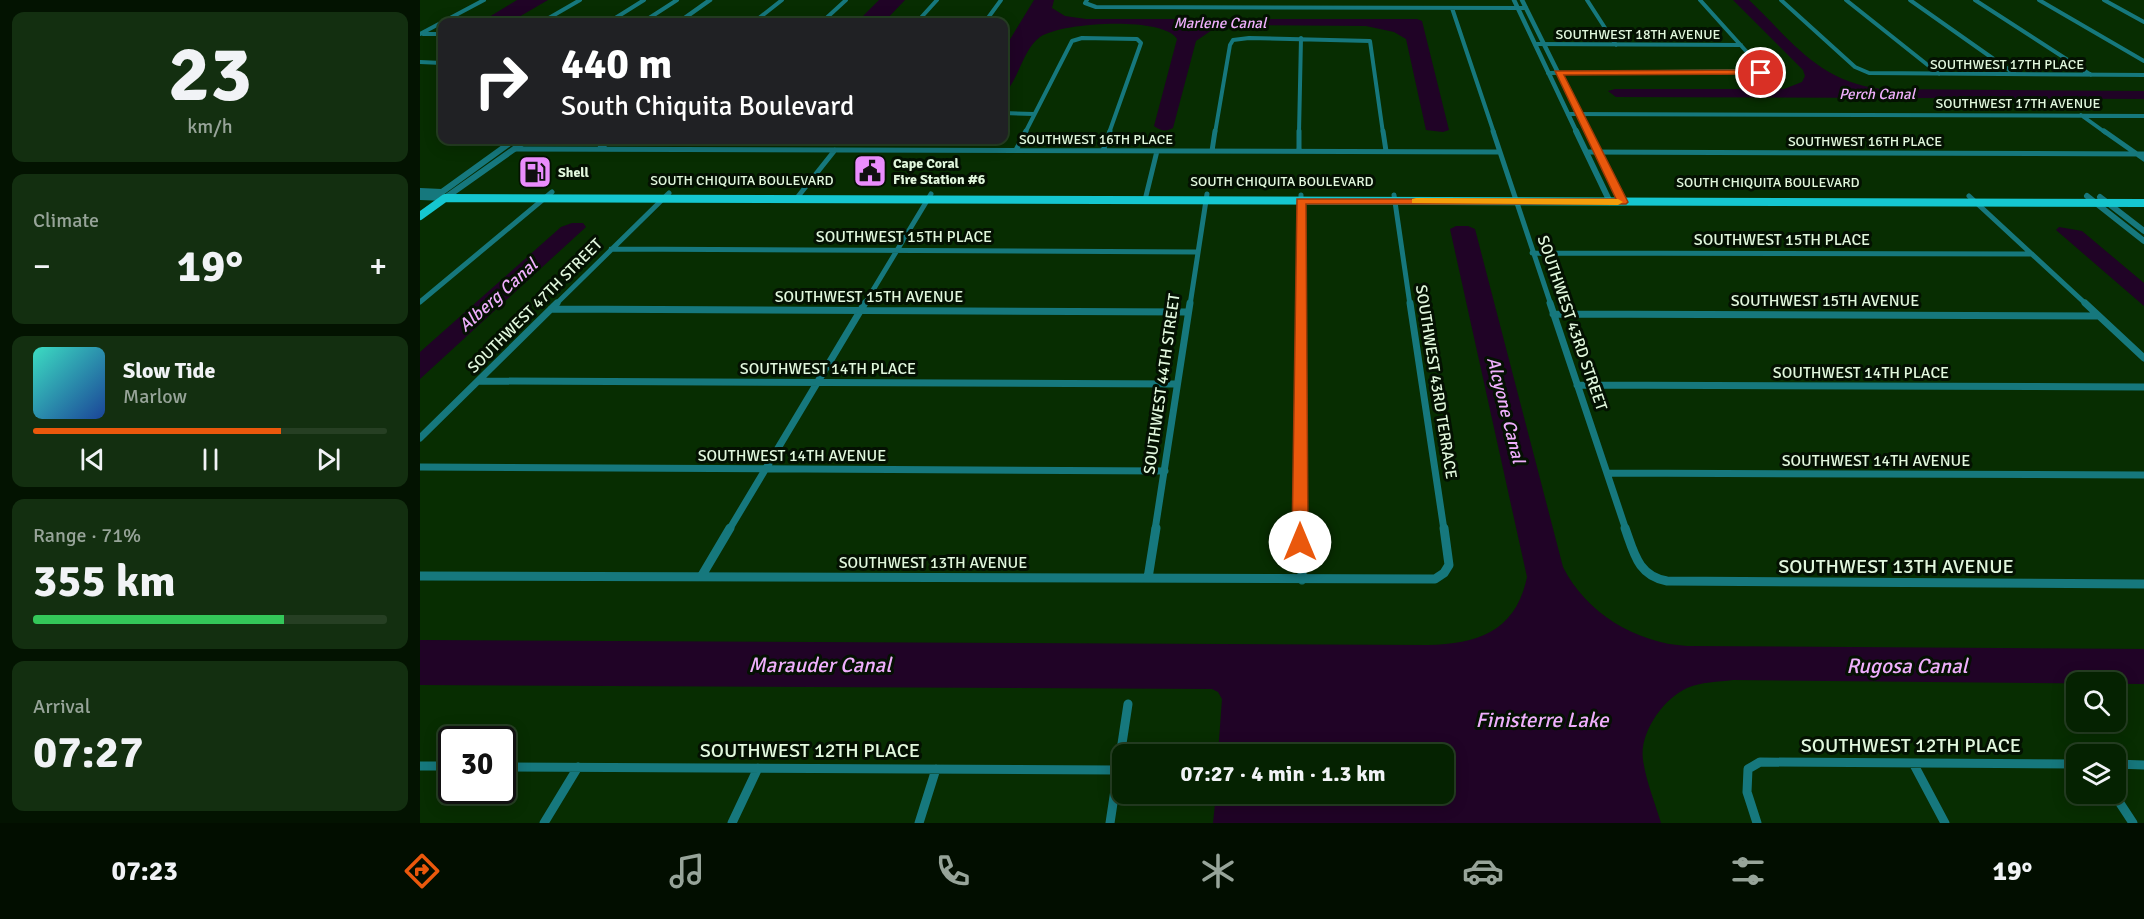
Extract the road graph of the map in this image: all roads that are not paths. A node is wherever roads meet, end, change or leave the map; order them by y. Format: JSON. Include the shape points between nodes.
{"nodes":[{"id":1,"x":484,"y":0,"type":"edge"},
{"id":2,"x":580,"y":0,"type":"edge"},
{"id":3,"x":644,"y":0,"type":"edge"},
{"id":4,"x":677,"y":0,"type":"edge"},
{"id":5,"x":710,"y":0,"type":"edge"},
{"id":6,"x":718,"y":0,"type":"edge"},
{"id":7,"x":782,"y":0,"type":"edge"},
{"id":8,"x":846,"y":0,"type":"edge"},
{"id":9,"x":937,"y":0,"type":"edge"},
{"id":10,"x":1001,"y":0,"type":"edge"},
{"id":11,"x":1087,"y":0,"type":"edge"},
{"id":12,"x":1177,"y":0,"type":"edge"},
{"id":13,"x":1308,"y":0,"type":"edge"},
{"id":14,"x":1514,"y":0,"type":"edge"},
{"id":15,"x":1522,"y":0,"type":"edge"},
{"id":16,"x":1587,"y":0,"type":"edge"},
{"id":17,"x":1700,"y":0,"type":"edge"},
{"id":18,"x":1781,"y":0,"type":"edge"},
{"id":19,"x":1846,"y":0,"type":"edge"},
{"id":20,"x":1910,"y":0,"type":"edge"},
{"id":21,"x":1975,"y":0,"type":"edge"},
{"id":22,"x":2039,"y":0,"type":"edge"},
{"id":23,"x":2104,"y":0,"type":"edge"},
{"id":24,"x":1175,"y":7,"type":"junction"},
{"id":25,"x":1308,"y":8,"type":"junction"},
{"id":26,"x":1452,"y":8,"type":"junction"},
{"id":27,"x":1518,"y":8,"type":"junction"},
{"id":28,"x":1526,"y":8,"type":"junction"},
{"id":29,"x":450,"y":18,"type":"edge"},
{"id":30,"x":549,"y":18,"type":"edge"},
{"id":31,"x":615,"y":18,"type":"edge"},
{"id":32,"x":649,"y":18,"type":"edge"},
{"id":33,"x":685,"y":18,"type":"edge"},
{"id":34,"x":693,"y":18,"type":"edge"},
{"id":35,"x":759,"y":18,"type":"edge"},
{"id":36,"x":826,"y":18,"type":"edge"},
{"id":37,"x":921,"y":18,"type":"edge"},
{"id":38,"x":988,"y":18,"type":"edge"},
{"id":39,"x":2144,"y":22,"type":"edge"},
{"id":40,"x":438,"y":24,"type":"edge"},
{"id":41,"x":420,"y":34,"type":"edge"},
{"id":42,"x":438,"y":34,"type":"edge"},
{"id":43,"x":1301,"y":38,"type":"junction"},
{"id":44,"x":1535,"y":44,"type":"junction"},
{"id":45,"x":1544,"y":44,"type":"junction"},
{"id":46,"x":1616,"y":45,"type":"junction"},
{"id":47,"x":1741,"y":45,"type":"junction"},
{"id":48,"x":2144,"y":61,"type":"edge"},
{"id":49,"x":420,"y":62,"type":"edge"},
{"id":50,"x":438,"y":63,"type":"edge"},
{"id":51,"x":1548,"y":73,"type":"junction"},
{"id":52,"x":1558,"y":73,"type":"junction"},
{"id":53,"x":1939,"y":74,"type":"junction"},
{"id":54,"x":2015,"y":74,"type":"junction"},
{"id":55,"x":2091,"y":75,"type":"junction"},
{"id":56,"x":2144,"y":75,"type":"edge"},
{"id":57,"x":1008,"y":113,"type":"edge"},
{"id":58,"x":1034,"y":114,"type":"junction"},
{"id":59,"x":1568,"y":114,"type":"junction"},
{"id":60,"x":1579,"y":114,"type":"junction"},
{"id":61,"x":2081,"y":116,"type":"junction"},
{"id":62,"x":2144,"y":116,"type":"edge"},
{"id":63,"x":509,"y":144,"type":"edge"},
{"id":64,"x":521,"y":144,"type":"edge"},
{"id":65,"x":606,"y":144,"type":"edge"},
{"id":66,"x":514,"y":149,"type":"junction"},
{"id":67,"x":598,"y":150,"type":"junction"},
{"id":68,"x":835,"y":150,"type":"junction"},
{"id":69,"x":1016,"y":150,"type":"junction"},
{"id":70,"x":1103,"y":151,"type":"junction"},
{"id":71,"x":1158,"y":151,"type":"junction"},
{"id":72,"x":1212,"y":151,"type":"junction"},
{"id":73,"x":1299,"y":151,"type":"junction"},
{"id":74,"x":1386,"y":151,"type":"junction"},
{"id":75,"x":1499,"y":152,"type":"junction"},
{"id":76,"x":1586,"y":152,"type":"junction"},
{"id":77,"x":1597,"y":152,"type":"junction"},
{"id":78,"x":2136,"y":154,"type":"junction"},
{"id":79,"x":2144,"y":154,"type":"edge"},
{"id":80,"x":2144,"y":159,"type":"edge"},
{"id":81,"x":420,"y":191,"type":"edge"},
{"id":82,"x":455,"y":192,"type":"junction"},
{"id":83,"x":552,"y":192,"type":"junction"},
{"id":84,"x":444,"y":195,"type":"junction"},
{"id":85,"x":666,"y":196,"type":"junction"},
{"id":86,"x":798,"y":196,"type":"junction"},
{"id":87,"x":420,"y":197,"type":"edge"},
{"id":88,"x":434,"y":197,"type":"junction"},
{"id":89,"x":929,"y":197,"type":"junction"},
{"id":90,"x":1145,"y":197,"type":"junction"},
{"id":91,"x":1206,"y":197,"type":"junction"},
{"id":92,"x":2144,"y":197,"type":"edge"},
{"id":93,"x":1301,"y":198,"type":"junction"},
{"id":94,"x":1394,"y":198,"type":"junction"},
{"id":95,"x":1514,"y":198,"type":"junction"},
{"id":96,"x":544,"y":199,"type":"junction"},
{"id":97,"x":1609,"y":199,"type":"junction"},
{"id":98,"x":1621,"y":199,"type":"junction"},
{"id":99,"x":1972,"y":199,"type":"junction"},
{"id":100,"x":2098,"y":200,"type":"junction"},
{"id":101,"x":2108,"y":203,"type":"junction"},
{"id":102,"x":2144,"y":203,"type":"edge"},
{"id":103,"x":420,"y":207,"type":"edge"},
{"id":104,"x":420,"y":216,"type":"edge"},
{"id":105,"x":2144,"y":231,"type":"edge"},
{"id":106,"x":2144,"y":241,"type":"edge"},
{"id":107,"x":611,"y":249,"type":"junction"},
{"id":108,"x":897,"y":251,"type":"junction"},
{"id":109,"x":1197,"y":252,"type":"junction"},
{"id":110,"x":1532,"y":253,"type":"junction"},
{"id":111,"x":2032,"y":254,"type":"junction"},
{"id":112,"x":420,"y":302,"type":"edge"},
{"id":113,"x":550,"y":309,"type":"junction"},
{"id":114,"x":861,"y":311,"type":"junction"},
{"id":115,"x":1188,"y":312,"type":"junction"},
{"id":116,"x":1553,"y":314,"type":"junction"},
{"id":117,"x":2097,"y":315,"type":"junction"},
{"id":118,"x":2144,"y":358,"type":"edge"},
{"id":119,"x":478,"y":381,"type":"junction"},
{"id":120,"x":818,"y":382,"type":"junction"},
{"id":121,"x":1177,"y":384,"type":"junction"},
{"id":122,"x":1578,"y":386,"type":"junction"},
{"id":123,"x":2144,"y":387,"type":"edge"},
{"id":124,"x":420,"y":438,"type":"edge"},
{"id":125,"x":420,"y":467,"type":"edge"},
{"id":126,"x":766,"y":469,"type":"junction"},
{"id":127,"x":1165,"y":471,"type":"junction"},
{"id":128,"x":1608,"y":473,"type":"junction"},
{"id":129,"x":2144,"y":475,"type":"edge"},
{"id":130,"x":1444,"y":573,"type":"joint"},
{"id":131,"x":1649,"y":575,"type":"joint"},
{"id":132,"x":420,"y":576,"type":"edge"},
{"id":133,"x":701,"y":577,"type":"junction"},
{"id":134,"x":1148,"y":579,"type":"junction"},
{"id":135,"x":1302,"y":580,"type":"junction"},
{"id":136,"x":2144,"y":584,"type":"edge"},
{"id":137,"x":1128,"y":704,"type":"dead end"},
{"id":138,"x":1122,"y":744,"type":"edge"},
{"id":139,"x":1913,"y":763,"type":"junction"},
{"id":140,"x":2066,"y":764,"type":"edge"},
{"id":141,"x":2126,"y":764,"type":"edge"},
{"id":142,"x":2144,"y":765,"type":"edge"},
{"id":143,"x":420,"y":766,"type":"edge"},
{"id":144,"x":438,"y":766,"type":"edge"},
{"id":145,"x":516,"y":766,"type":"edge"},
{"id":146,"x":578,"y":767,"type":"junction"},
{"id":147,"x":758,"y":768,"type":"junction"},
{"id":148,"x":936,"y":769,"type":"junction"},
{"id":149,"x":1112,"y":770,"type":"edge"},
{"id":150,"x":1113,"y":804,"type":"edge"},
{"id":151,"x":2121,"y":804,"type":"edge"},
{"id":152,"x":544,"y":823,"type":"edge"},
{"id":153,"x":732,"y":823,"type":"edge"},
{"id":154,"x":919,"y":823,"type":"edge"},
{"id":155,"x":1110,"y":823,"type":"edge"},
{"id":156,"x":1757,"y":823,"type":"edge"},
{"id":157,"x":1945,"y":823,"type":"edge"},
{"id":158,"x":2133,"y":823,"type":"edge"}],
"edges":[{"from":1,"to":29,"type":"street"},
{"from":2,"to":30,"type":"street"},
{"from":3,"to":31,"type":"street"},
{"from":4,"to":32,"type":"street"},
{"from":5,"to":33,"type":"street"},
{"from":6,"to":34,"type":"street"},
{"from":7,"to":35,"type":"street"},
{"from":8,"to":36,"type":"street"},
{"from":9,"to":37,"type":"street"},
{"from":10,"to":38,"type":"street"},
{"from":11,"to":24,"type":"street","via":[[1088,6]]},
{"from":12,"to":24,"type":"street"},
{"from":13,"to":25,"type":"street"},
{"from":14,"to":27,"type":"street"},
{"from":15,"to":28,"type":"street"},
{"from":16,"to":46,"type":"street"},
{"from":17,"to":47,"type":"street"},
{"from":18,"to":53,"type":"street","name":"SOUTHWEST 17TH PLACE","via":[[1855,67],[1869,73]]},
{"from":19,"to":53,"type":"street"},
{"from":20,"to":54,"type":"street"},
{"from":21,"to":55,"type":"street"},
{"from":22,"to":48,"type":"street"},
{"from":23,"to":39,"type":"street"},
{"from":24,"to":25,"type":"street"},
{"from":25,"to":26,"type":"street"},
{"from":26,"to":27,"type":"street"},
{"from":26,"to":75,"type":"street","name":"SOUTHWEST 43RD STREET"},
{"from":27,"to":28,"type":"street"},
{"from":27,"to":44,"type":"street"},
{"from":28,"to":45,"type":"street"},
{"from":40,"to":41,"type":"street"},
{"from":41,"to":42,"type":"street"},
{"from":43,"to":72,"type":"street","via":[[1233,40]]},
{"from":43,"to":73,"type":"street"},
{"from":43,"to":74,"type":"street","via":[[1367,39],[1372,43]]},
{"from":44,"to":45,"type":"street","name":"SOUTHWEST 18TH AVENUE"},
{"from":44,"to":51,"type":"street"},
{"from":45,"to":46,"type":"street","name":"SOUTHWEST 18TH AVENUE"},
{"from":45,"to":52,"type":"street"},
{"from":46,"to":47,"type":"street","name":"SOUTHWEST 18TH AVENUE"},
{"from":47,"to":52,"type":"street","via":[[1763,68],[1761,73]]},
{"from":49,"to":50,"type":"street"},
{"from":51,"to":52,"type":"street"},
{"from":51,"to":59,"type":"street"},
{"from":52,"to":60,"type":"street"},
{"from":53,"to":54,"type":"street","name":"SOUTHWEST 17TH PLACE"},
{"from":54,"to":55,"type":"street","name":"SOUTHWEST 17TH PLACE"},
{"from":55,"to":56,"type":"street","name":"SOUTHWEST 17TH PLACE"},
{"from":57,"to":58,"type":"street"},
{"from":58,"to":69,"type":"street"},
{"from":58,"to":70,"type":"street","via":[[1068,47],[1076,39],[1137,39],[1139,50]]},
{"from":59,"to":60,"type":"street","name":"SOUTHWEST 17TH AVENUE"},
{"from":59,"to":76,"type":"street"},
{"from":60,"to":61,"type":"street","name":"SOUTHWEST 17TH AVENUE"},
{"from":60,"to":77,"type":"street"},
{"from":61,"to":62,"type":"street","name":"SOUTHWEST 17TH AVENUE"},
{"from":61,"to":78,"type":"street"},
{"from":63,"to":84,"type":"street"},
{"from":64,"to":66,"type":"street"},
{"from":65,"to":67,"type":"street"},
{"from":66,"to":67,"type":"street","name":"SOUTHWEST 16TH PLACE"},
{"from":66,"to":82,"type":"street"},
{"from":67,"to":68,"type":"street","name":"SOUTHWEST 16TH PLACE"},
{"from":68,"to":69,"type":"street","name":"SOUTHWEST 16TH PLACE"},
{"from":68,"to":86,"type":"street"},
{"from":69,"to":70,"type":"street","name":"SOUTHWEST 16TH PLACE"},
{"from":70,"to":71,"type":"street","name":"SOUTHWEST 16TH PLACE"},
{"from":71,"to":72,"type":"street","name":"SOUTHWEST 16TH PLACE"},
{"from":71,"to":90,"type":"street"},
{"from":72,"to":73,"type":"street","name":"SOUTHWEST 16TH PLACE"},
{"from":73,"to":74,"type":"street","name":"SOUTHWEST 16TH PLACE"},
{"from":74,"to":75,"type":"street","name":"SOUTHWEST 16TH PLACE"},
{"from":75,"to":95,"type":"street","name":"SOUTHWEST 43RD STREET"},
{"from":76,"to":77,"type":"street","name":"SOUTHWEST 16TH PLACE"},
{"from":76,"to":97,"type":"street"},
{"from":77,"to":78,"type":"street","name":"SOUTHWEST 16TH PLACE"},
{"from":77,"to":98,"type":"street"},
{"from":78,"to":79,"type":"street","name":"SOUTHWEST 16TH PLACE"},
{"from":78,"to":80,"type":"street"},
{"from":81,"to":84,"type":"street","name":"SOUTH CHIQUITA BOULEVARD"},
{"from":82,"to":83,"type":"main road","name":"SOUTH CHIQUITA BOULEVARD"},
{"from":82,"to":84,"type":"main road","name":"SOUTH CHIQUITA BOULEVARD"},
{"from":83,"to":85,"type":"main road","name":"SOUTH CHIQUITA BOULEVARD"},
{"from":83,"to":96,"type":"street"},
{"from":84,"to":88,"type":"main road"},
{"from":84,"to":96,"type":"main road","name":"SOUTH CHIQUITA BOULEVARD"},
{"from":84,"to":104,"type":"main road"},
{"from":85,"to":86,"type":"main road","name":"SOUTH CHIQUITA BOULEVARD"},
{"from":85,"to":96,"type":"main road","name":"SOUTH CHIQUITA BOULEVARD"},
{"from":85,"to":107,"type":"street","name":"SOUTHWEST 47TH STREET"},
{"from":86,"to":89,"type":"main road","name":"SOUTH CHIQUITA BOULEVARD"},
{"from":87,"to":88,"type":"street"},
{"from":88,"to":103,"type":"main road"},
{"from":89,"to":90,"type":"main road","name":"SOUTH CHIQUITA BOULEVARD"},
{"from":89,"to":108,"type":"street"},
{"from":90,"to":91,"type":"main road","name":"SOUTH CHIQUITA BOULEVARD"},
{"from":91,"to":93,"type":"main road","name":"SOUTH CHIQUITA BOULEVARD"},
{"from":91,"to":109,"type":"street","name":"SOUTHWEST 44TH STREET"},
{"from":92,"to":100,"type":"main road","name":"SOUTH CHIQUITA BOULEVARD"},
{"from":93,"to":94,"type":"main road","name":"SOUTH CHIQUITA BOULEVARD"},
{"from":93,"to":135,"type":"street"},
{"from":94,"to":95,"type":"main road","name":"SOUTH CHIQUITA BOULEVARD"},
{"from":94,"to":130,"type":"street","name":"SOUTHWEST 43RD TERRACE","via":[[1449,565]]},
{"from":95,"to":97,"type":"main road","name":"SOUTH CHIQUITA BOULEVARD"},
{"from":95,"to":110,"type":"street","name":"SOUTHWEST 43RD STREET"},
{"from":96,"to":112,"type":"street"},
{"from":97,"to":98,"type":"main road","name":"SOUTH CHIQUITA BOULEVARD"},
{"from":98,"to":99,"type":"main road","name":"SOUTH CHIQUITA BOULEVARD"},
{"from":99,"to":100,"type":"main road","name":"SOUTH CHIQUITA BOULEVARD"},
{"from":99,"to":100,"type":"main road","name":"SOUTH CHIQUITA BOULEVARD","via":[[2087,196]]},
{"from":99,"to":111,"type":"street"},
{"from":100,"to":101,"type":"main road","name":"SOUTH CHIQUITA BOULEVARD"},
{"from":100,"to":106,"type":"street"},
{"from":101,"to":102,"type":"main road","name":"SOUTH CHIQUITA BOULEVARD"},
{"from":101,"to":105,"type":"street"},
{"from":107,"to":108,"type":"street","name":"SOUTHWEST 15TH PLACE"},
{"from":107,"to":113,"type":"street","name":"SOUTHWEST 47TH STREET"},
{"from":108,"to":109,"type":"street","name":"SOUTHWEST 15TH PLACE"},
{"from":108,"to":114,"type":"street"},
{"from":109,"to":115,"type":"street","name":"SOUTHWEST 44TH STREET"},
{"from":110,"to":111,"type":"street","name":"SOUTHWEST 15TH PLACE"},
{"from":110,"to":116,"type":"street","name":"SOUTHWEST 43RD STREET"},
{"from":111,"to":117,"type":"street"},
{"from":113,"to":114,"type":"street","name":"SOUTHWEST 15TH AVENUE"},
{"from":113,"to":119,"type":"street","name":"SOUTHWEST 47TH STREET"},
{"from":114,"to":115,"type":"street","name":"SOUTHWEST 15TH AVENUE"},
{"from":114,"to":120,"type":"street"},
{"from":115,"to":121,"type":"street","name":"SOUTHWEST 44TH STREET"},
{"from":116,"to":117,"type":"street","name":"SOUTHWEST 15TH AVENUE"},
{"from":116,"to":122,"type":"street","name":"SOUTHWEST 43RD STREET"},
{"from":117,"to":118,"type":"street"},
{"from":119,"to":120,"type":"street","name":"SOUTHWEST 14TH PLACE"},
{"from":119,"to":124,"type":"street","name":"SOUTHWEST 47TH STREET"},
{"from":120,"to":121,"type":"street","name":"SOUTHWEST 14TH PLACE"},
{"from":120,"to":126,"type":"street"},
{"from":121,"to":127,"type":"street","name":"SOUTHWEST 44TH STREET"},
{"from":122,"to":123,"type":"street","name":"SOUTHWEST 14TH PLACE"},
{"from":122,"to":128,"type":"street","name":"SOUTHWEST 43RD STREET"},
{"from":125,"to":126,"type":"street","name":"SOUTHWEST 14TH AVENUE"},
{"from":126,"to":127,"type":"street","name":"SOUTHWEST 14TH AVENUE"},
{"from":126,"to":133,"type":"street"},
{"from":127,"to":134,"type":"street","name":"SOUTHWEST 44TH STREET"},
{"from":128,"to":129,"type":"street","name":"SOUTHWEST 14TH AVENUE"},
{"from":128,"to":131,"type":"street","name":"SOUTHWEST 43RD STREET","via":[[1636,560]]},
{"from":130,"to":135,"type":"street","name":"SOUTHWEST 13TH AVENUE","via":[[1422,581]]},
{"from":131,"to":136,"type":"street","name":"SOUTHWEST 13TH AVENUE","via":[[1664,582]]},
{"from":132,"to":133,"type":"street","name":"SOUTHWEST 13TH AVENUE"},
{"from":133,"to":134,"type":"street","name":"SOUTHWEST 13TH AVENUE"},
{"from":134,"to":135,"type":"street","name":"SOUTHWEST 13TH AVENUE"},
{"from":137,"to":138,"type":"street"},
{"from":139,"to":140,"type":"street","name":"SOUTHWEST 12TH PLACE"},
{"from":139,"to":156,"type":"street","name":"SOUTHWEST 12TH PLACE","via":[[1760,762],[1748,769],[1746,792]]},
{"from":139,"to":157,"type":"street"},
{"from":141,"to":142,"type":"street"},
{"from":143,"to":144,"type":"street"},
{"from":145,"to":146,"type":"street","name":"SOUTHWEST 12TH PLACE"},
{"from":146,"to":147,"type":"street","name":"SOUTHWEST 12TH PLACE"},
{"from":146,"to":152,"type":"street"},
{"from":147,"to":148,"type":"street","name":"SOUTHWEST 12TH PLACE"},
{"from":147,"to":153,"type":"street"},
{"from":148,"to":149,"type":"street","name":"SOUTHWEST 12TH PLACE"},
{"from":148,"to":154,"type":"street"},
{"from":150,"to":155,"type":"street"},
{"from":151,"to":158,"type":"street"}]}
